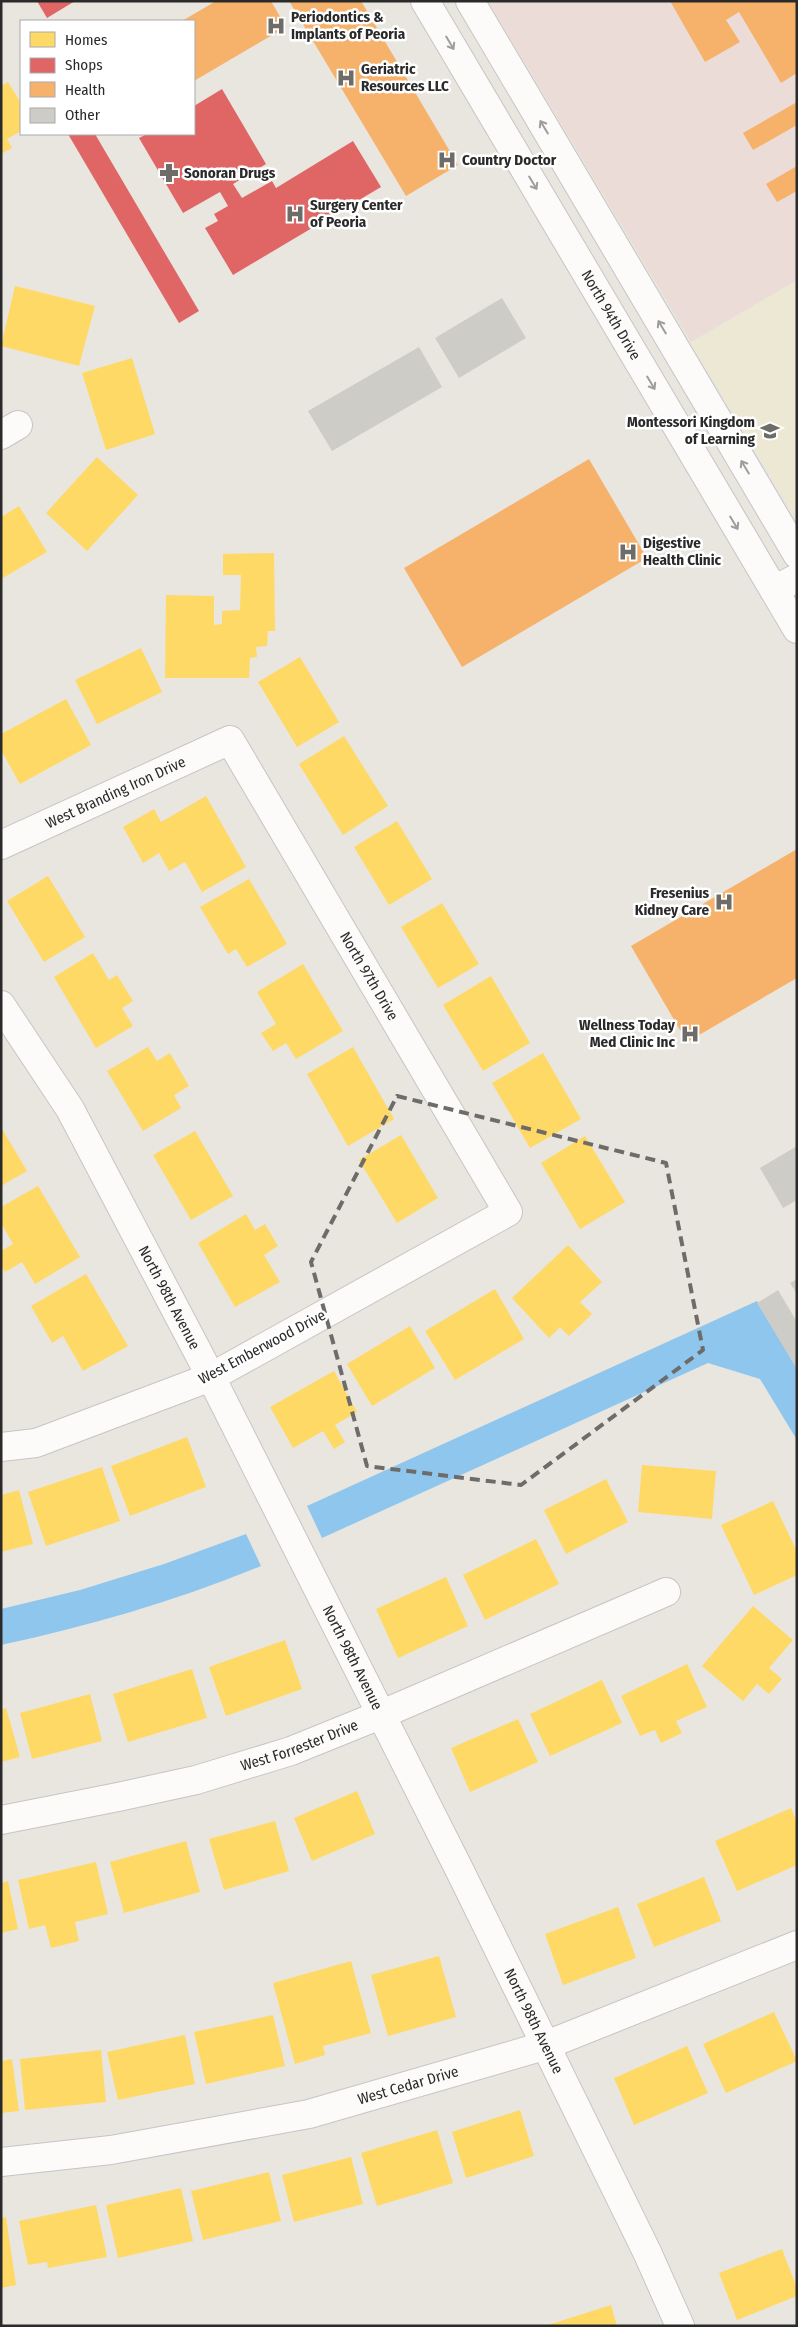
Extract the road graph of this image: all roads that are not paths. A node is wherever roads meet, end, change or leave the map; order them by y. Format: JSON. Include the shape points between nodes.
{"nodes":[{"id":1,"x":425,"y":1,"type":"edge"},
{"id":2,"x":470,"y":1,"type":"edge"},
{"id":3,"x":797,"y":554,"type":"edge"},
{"id":4,"x":785,"y":584,"type":"edge"},
{"id":5,"x":797,"y":629,"type":"edge"},
{"id":6,"x":230,"y":740,"type":"joint"},
{"id":7,"x":1,"y":845,"type":"edge"},
{"id":8,"x":1,"y":1005,"type":"edge"},
{"id":9,"x":508,"y":1212,"type":"joint"},
{"id":10,"x":210,"y":1377,"type":"junction"},
{"id":11,"x":1,"y":1447,"type":"edge"},
{"id":12,"x":666,"y":1592,"type":"dead end"},
{"id":13,"x":380,"y":1715,"type":"junction"},
{"id":14,"x":1,"y":1820,"type":"edge"},
{"id":15,"x":797,"y":1945,"type":"edge"},
{"id":16,"x":544,"y":2046,"type":"junction"},
{"id":17,"x":1,"y":2162,"type":"edge"},
{"id":18,"x":680,"y":2326,"type":"edge"}],
"edges":[{"from":1,"to":4,"type":"street","name":"North 94th Drive","one_way":true},
{"from":3,"to":2,"type":"street","one_way":true},
{"from":4,"to":5,"type":"street","name":"North 94th Drive"},
{"from":6,"to":7,"type":"street","name":"West Branding Iron Drive"},
{"from":6,"to":9,"type":"street","name":"North 97th Drive"},
{"from":8,"to":10,"type":"street","name":"North 98th Avenue","via":[[70,1109]]},
{"from":9,"to":10,"type":"street","name":"West Emberwood Drive"},
{"from":10,"to":11,"type":"street","name":"West Emberwood Drive","via":[[36,1443]]},
{"from":10,"to":13,"type":"street","name":"North 98th Avenue"},
{"from":12,"to":13,"type":"street","name":"West Forrester Drive"},
{"from":13,"to":14,"type":"street","name":"West Forrester Drive","via":[[291,1751],[196,1780]]},
{"from":13,"to":16,"type":"street","name":"North 98th Avenue","via":[[460,1870]]},
{"from":15,"to":16,"type":"street","name":"West Cedar Drive"},
{"from":16,"to":17,"type":"street","name":"West Cedar Drive","via":[[309,2114],[111,2150]]},
{"from":16,"to":18,"type":"street","name":"North 98th Avenue"}]}
